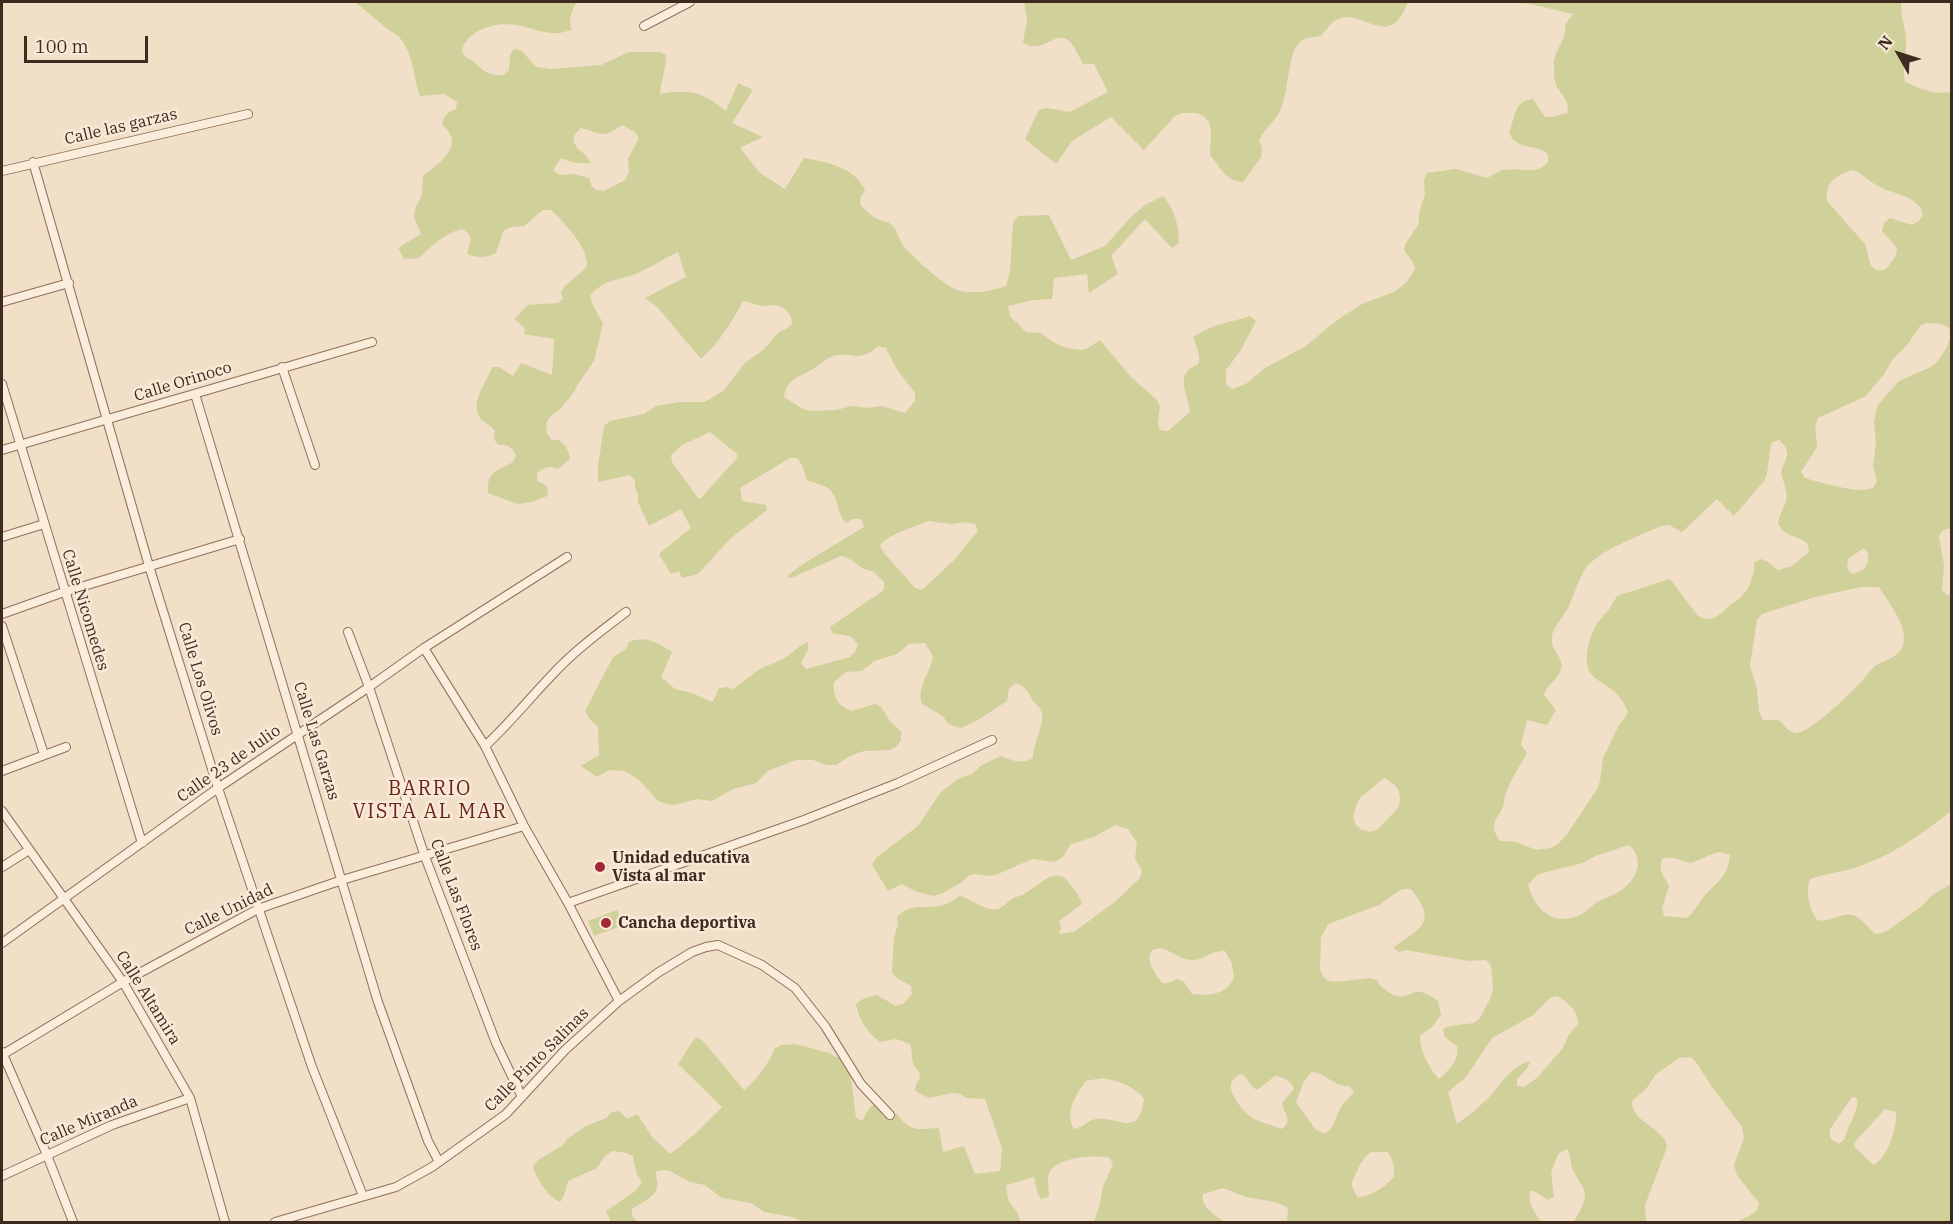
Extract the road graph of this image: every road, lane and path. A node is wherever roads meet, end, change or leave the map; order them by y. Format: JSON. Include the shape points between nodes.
{"nodes":[{"id":1,"x":690,"y":2,"type":"edge"},
{"id":2,"x":644,"y":26,"type":"dead end"},
{"id":3,"x":248,"y":114,"type":"dead end"},
{"id":4,"x":33,"y":162,"type":"junction"},
{"id":5,"x":2,"y":171,"type":"edge"},
{"id":6,"x":69,"y":283,"type":"junction"},
{"id":7,"x":2,"y":302,"type":"edge"},
{"id":8,"x":372,"y":342,"type":"dead end"},
{"id":9,"x":282,"y":367,"type":"junction"},
{"id":10,"x":2,"y":384,"type":"edge"},
{"id":11,"x":195,"y":394,"type":"junction"},
{"id":12,"x":108,"y":419,"type":"junction"},
{"id":13,"x":20,"y":444,"type":"junction"},
{"id":14,"x":2,"y":450,"type":"edge"},
{"id":15,"x":315,"y":465,"type":"dead end"},
{"id":16,"x":44,"y":525,"type":"junction"},
{"id":17,"x":2,"y":537,"type":"edge"},
{"id":18,"x":240,"y":539,"type":"junction"},
{"id":19,"x":567,"y":557,"type":"dead end"},
{"id":20,"x":149,"y":566,"type":"junction"},
{"id":21,"x":64,"y":592,"type":"junction"},
{"id":22,"x":626,"y":612,"type":"dead end"},
{"id":23,"x":2,"y":614,"type":"edge"},
{"id":24,"x":2,"y":626,"type":"edge"},
{"id":25,"x":348,"y":632,"type":"dead end"},
{"id":26,"x":424,"y":648,"type":"junction"},
{"id":27,"x":369,"y":687,"type":"junction"},
{"id":28,"x":298,"y":735,"type":"junction"},
{"id":29,"x":992,"y":740,"type":"dead end"},
{"id":30,"x":485,"y":746,"type":"junction"},
{"id":31,"x":66,"y":747,"type":"dead end"},
{"id":32,"x":44,"y":754,"type":"junction"},
{"id":33,"x":2,"y":771,"type":"edge"},
{"id":34,"x":218,"y":788,"type":"junction"},
{"id":35,"x":2,"y":811,"type":"edge"},
{"id":36,"x":524,"y":826,"type":"junction"},
{"id":37,"x":142,"y":843,"type":"junction"},
{"id":38,"x":29,"y":850,"type":"junction"},
{"id":39,"x":424,"y":855,"type":"junction"},
{"id":40,"x":2,"y":867,"type":"edge"},
{"id":41,"x":342,"y":880,"type":"junction"},
{"id":42,"x":63,"y":899,"type":"junction"},
{"id":43,"x":568,"y":903,"type":"junction"},
{"id":44,"x":258,"y":909,"type":"junction"},
{"id":45,"x":2,"y":943,"type":"edge"},
{"id":46,"x":123,"y":982,"type":"junction"},
{"id":47,"x":619,"y":1001,"type":"junction"},
{"id":48,"x":2,"y":1054,"type":"edge"},
{"id":49,"x":522,"y":1097,"type":"junction"},
{"id":50,"x":190,"y":1098,"type":"junction"},
{"id":51,"x":890,"y":1115,"type":"dead end"},
{"id":52,"x":46,"y":1155,"type":"junction"},
{"id":53,"x":439,"y":1162,"type":"junction"},
{"id":54,"x":2,"y":1176,"type":"edge"},
{"id":55,"x":363,"y":1196,"type":"junction"},
{"id":56,"x":73,"y":1222,"type":"edge"},
{"id":57,"x":225,"y":1222,"type":"edge"},
{"id":58,"x":275,"y":1222,"type":"edge"}],
"edges":[{"from":1,"to":2,"type":"street"},
{"from":3,"to":4,"type":"street","name":"Calle las garzas"},
{"from":4,"to":5,"type":"street","name":"Calle las garzas"},
{"from":4,"to":6,"type":"street","name":"Calle Los Olivos"},
{"from":6,"to":7,"type":"street"},
{"from":6,"to":12,"type":"street","name":"Calle Los Olivos"},
{"from":8,"to":9,"type":"street","name":"Calle Orinoco"},
{"from":9,"to":11,"type":"street","name":"Calle Orinoco"},
{"from":9,"to":15,"type":"street"},
{"from":10,"to":13,"type":"street","name":"Calle Nicomedes"},
{"from":11,"to":12,"type":"street","name":"Calle Orinoco"},
{"from":11,"to":18,"type":"street","name":"Calle Las Garzas"},
{"from":12,"to":13,"type":"street","name":"Calle Orinoco"},
{"from":12,"to":20,"type":"street","name":"Calle Los Olivos"},
{"from":13,"to":14,"type":"street","name":"Calle Orinoco"},
{"from":13,"to":16,"type":"street","name":"Calle Nicomedes"},
{"from":16,"to":17,"type":"street"},
{"from":16,"to":21,"type":"street","name":"Calle Nicomedes"},
{"from":18,"to":20,"type":"street"},
{"from":18,"to":28,"type":"street","name":"Calle Las Garzas"},
{"from":19,"to":26,"type":"street","name":"Calle 23 de Julio"},
{"from":20,"to":21,"type":"street"},
{"from":20,"to":34,"type":"street","name":"Calle Los Olivos"},
{"from":21,"to":23,"type":"street"},
{"from":21,"to":37,"type":"street","name":"Calle Nicomedes"},
{"from":22,"to":30,"type":"street","via":[[552,674]]},
{"from":24,"to":32,"type":"street"},
{"from":25,"to":27,"type":"street","name":"Calle Las Flores"},
{"from":26,"to":27,"type":"street","name":"Calle 23 de Julio"},
{"from":26,"to":30,"type":"street"},
{"from":27,"to":28,"type":"street","name":"Calle 23 de Julio"},
{"from":27,"to":39,"type":"street","name":"Calle Las Flores"},
{"from":28,"to":34,"type":"street","name":"Calle 23 de Julio"},
{"from":28,"to":41,"type":"street","name":"Calle Las Garzas"},
{"from":29,"to":43,"type":"street","via":[[804,820]]},
{"from":30,"to":36,"type":"street"},
{"from":31,"to":32,"type":"street"},
{"from":32,"to":33,"type":"street"},
{"from":34,"to":37,"type":"street","name":"Calle 23 de Julio"},
{"from":34,"to":44,"type":"street","name":"Calle Los Olivos"},
{"from":35,"to":38,"type":"street","name":"Calle Altamira"},
{"from":36,"to":39,"type":"street","name":"Calle Unidad"},
{"from":36,"to":43,"type":"street"},
{"from":37,"to":42,"type":"street","name":"Calle 23 de Julio"},
{"from":38,"to":40,"type":"street"},
{"from":38,"to":42,"type":"street","name":"Calle Altamira"},
{"from":39,"to":41,"type":"street","name":"Calle Unidad"},
{"from":39,"to":49,"type":"street","name":"Calle Las Flores","via":[[496,1043]]},
{"from":41,"to":44,"type":"street","name":"Calle Unidad"},
{"from":41,"to":53,"type":"street","name":"Calle Las Garzas","via":[[378,1002]]},
{"from":42,"to":45,"type":"street","name":"Calle 23 de Julio"},
{"from":42,"to":46,"type":"street","name":"Calle Altamira"},
{"from":43,"to":47,"type":"street"},
{"from":44,"to":46,"type":"street","name":"Calle Unidad"},
{"from":44,"to":55,"type":"street","name":"Calle Los Olivos","via":[[312,1067]]},
{"from":46,"to":48,"type":"street","name":"Calle Unidad"},
{"from":46,"to":50,"type":"street","name":"Calle Altamira"},
{"from":47,"to":49,"type":"street","name":"Calle Pinto Salinas","via":[[565,1050]]},
{"from":47,"to":51,"type":"street","name":"Calle Pinto Salinas","via":[[692,952],[718,945],[762,965],[795,988],[825,1026],[861,1084]]},
{"from":48,"to":52,"type":"street"},
{"from":49,"to":53,"type":"street","name":"Calle Pinto Salinas","via":[[500,1119]]},
{"from":50,"to":52,"type":"street","name":"Calle Miranda","via":[[112,1125]]},
{"from":50,"to":57,"type":"street","name":"Calle Altamira"},
{"from":52,"to":54,"type":"street","name":"Calle Miranda"},
{"from":52,"to":56,"type":"street"},
{"from":53,"to":55,"type":"street","name":"Calle Pinto Salinas","via":[[396,1187]]},
{"from":55,"to":58,"type":"street","name":"Calle Pinto Salinas"}]}
